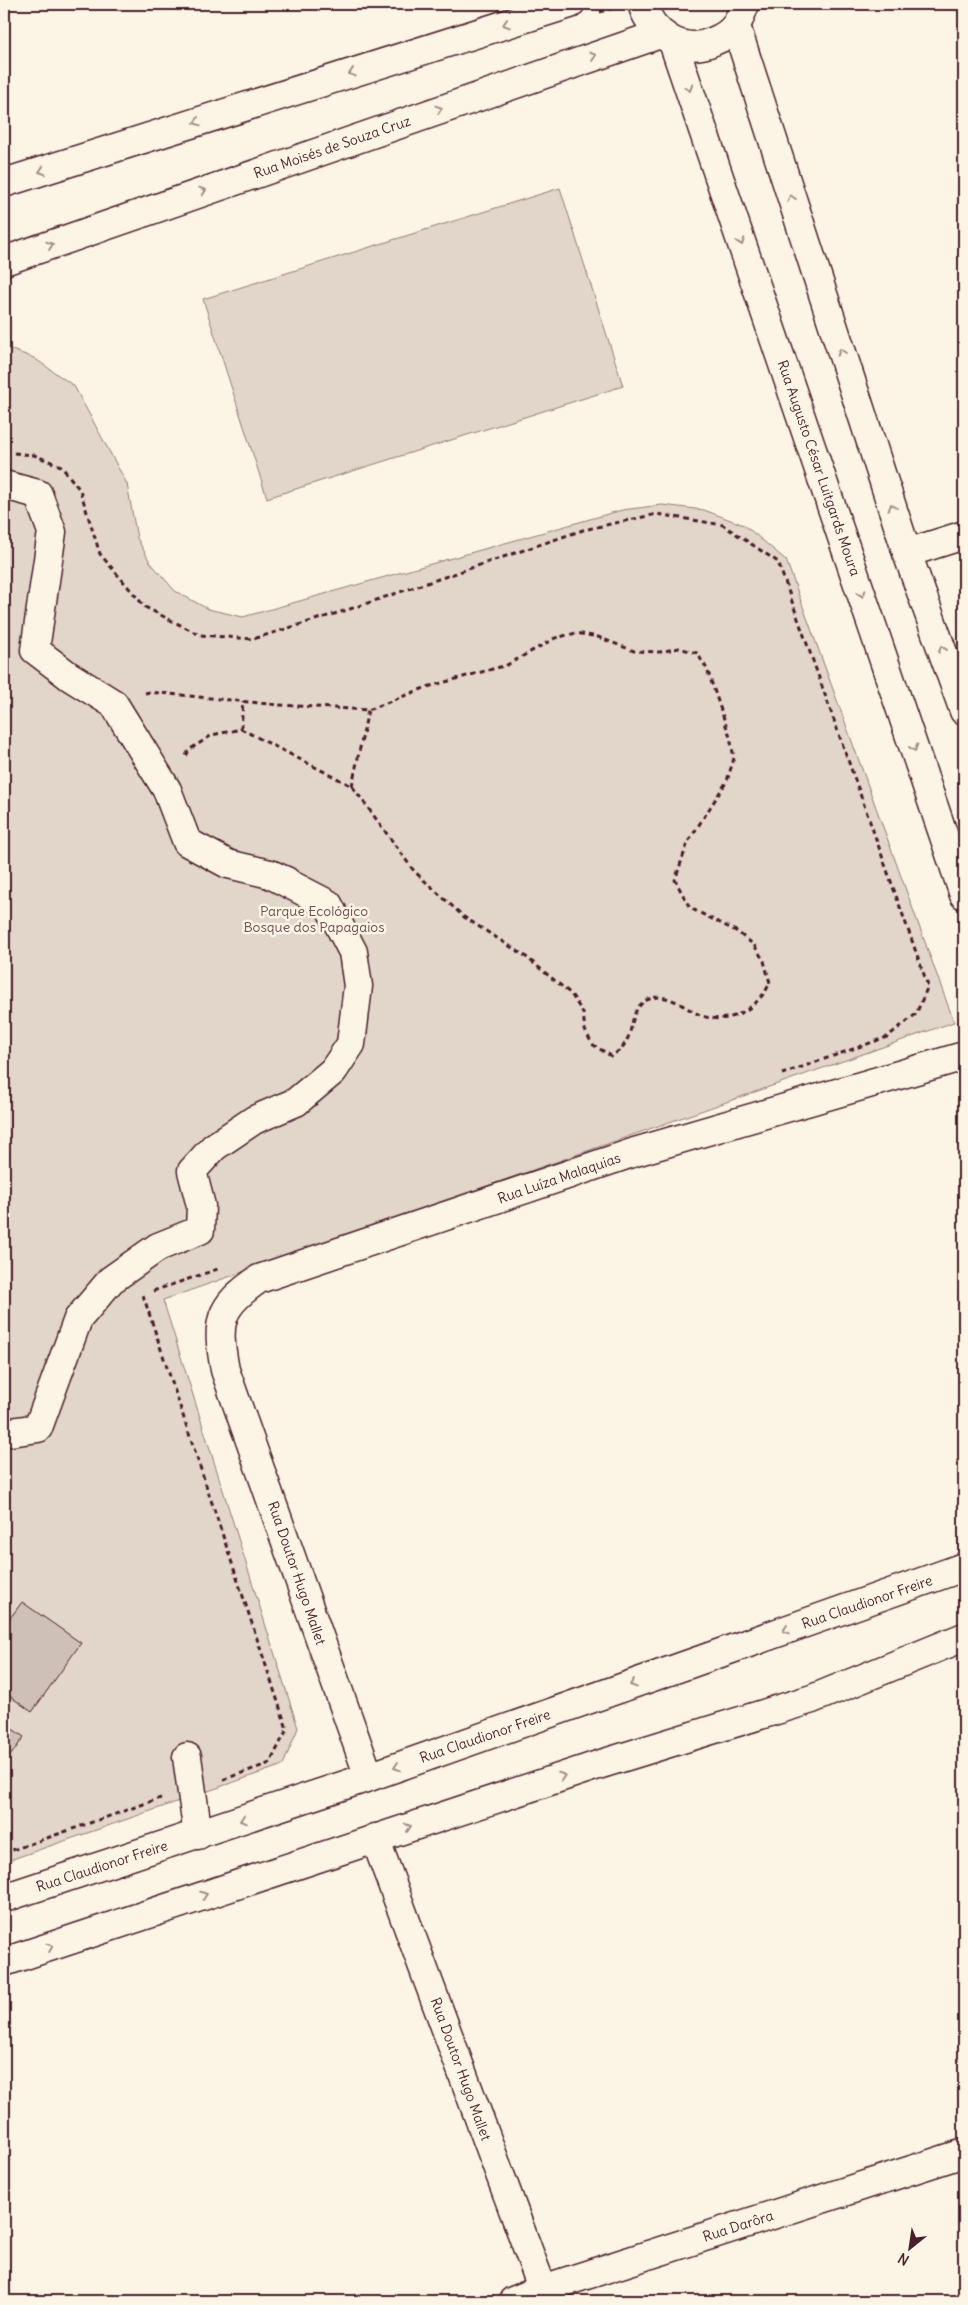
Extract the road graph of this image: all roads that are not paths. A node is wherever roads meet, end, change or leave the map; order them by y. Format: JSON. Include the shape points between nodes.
{"nodes":[{"id":1,"x":570,"y":4,"type":"edge"},
{"id":2,"x":642,"y":4,"type":"edge"},
{"id":3,"x":740,"y":15,"type":"edge"},
{"id":4,"x":667,"y":38,"type":"junction"},
{"id":5,"x":4,"y":183,"type":"edge"},
{"id":6,"x":4,"y":261,"type":"edge"},
{"id":7,"x":4,"y":485,"type":"edge"},
{"id":8,"x":964,"y":535,"type":"edge"},
{"id":9,"x":907,"y":553,"type":"junction"},
{"id":10,"x":964,"y":711,"type":"edge"},
{"id":11,"x":270,"y":874,"type":"junction"},
{"id":12,"x":304,"y":888,"type":"dead end"},
{"id":13,"x":964,"y":895,"type":"edge"},
{"id":14,"x":964,"y":1056,"type":"edge"},
{"id":15,"x":225,"y":1370,"type":"joint"},
{"id":16,"x":4,"y":1433,"type":"edge"},
{"id":17,"x":964,"y":1567,"type":"edge"},
{"id":18,"x":964,"y":1637,"type":"edge"},
{"id":19,"x":187,"y":1757,"type":"dead end"},
{"id":20,"x":369,"y":1777,"type":"junction"},
{"id":21,"x":198,"y":1835,"type":"junction"},
{"id":22,"x":375,"y":1838,"type":"junction"},
{"id":23,"x":4,"y":1898,"type":"edge"},
{"id":24,"x":4,"y":1962,"type":"edge"},
{"id":25,"x":964,"y":2153,"type":"edge"},
{"id":26,"x":545,"y":2295,"type":"edge"},
{"id":27,"x":513,"y":2301,"type":"edge"}],
"edges":[{"from":1,"to":5,"type":"street","one_way":true},
{"from":2,"to":4,"type":"street","name":"Rua Augusto César Luitgards Moura","via":[[647,18]]},
{"from":3,"to":4,"type":"street","via":[[722,37],[707,44],[690,46]]},
{"from":9,"to":3,"type":"street","one_way":true},
{"from":6,"to":4,"type":"street","name":"Rua Moisés de Souza Cruz","one_way":true},
{"from":4,"to":13,"type":"street","name":"Rua Augusto César Luitgards Moura","one_way":true},
{"from":7,"to":11,"type":"street","via":[[38,494],[52,532],[36,650],[69,676],[114,704],[167,790],[186,842],[228,864]]},
{"from":8,"to":9,"type":"street"},
{"from":10,"to":9,"type":"street","one_way":true},
{"from":11,"to":12,"type":"street"},
{"from":11,"to":16,"type":"street","via":[[328,904],[353,952],[358,986],[351,1044],[333,1071],[296,1102],[254,1120],[214,1147],[192,1171],[201,1206],[200,1230],[158,1248],[111,1280],[78,1319],[38,1428]]},
{"from":14,"to":15,"type":"street","name":"Rua Luíza Malaquias","via":[[635,1152],[259,1278],[238,1293],[220,1322]]},
{"from":15,"to":20,"type":"street","name":"Rua Doutor Hugo Mallet"},
{"from":17,"to":20,"type":"street","name":"Rua Claudionor Freire","one_way":true},
{"from":22,"to":18,"type":"street","one_way":true,"via":[[812,1699]]},
{"from":19,"to":21,"type":"street"},
{"from":20,"to":21,"type":"street","name":"Rua Claudionor Freire","one_way":true},
{"from":21,"to":23,"type":"street","name":"Rua Claudionor Freire"},
{"from":24,"to":22,"type":"street","one_way":true},
{"from":22,"to":26,"type":"street","name":"Rua Doutor Hugo Mallet"},
{"from":25,"to":26,"type":"street","name":"Rua Darôra"},
{"from":26,"to":27,"type":"street","name":"Rua Darôra"}]}
